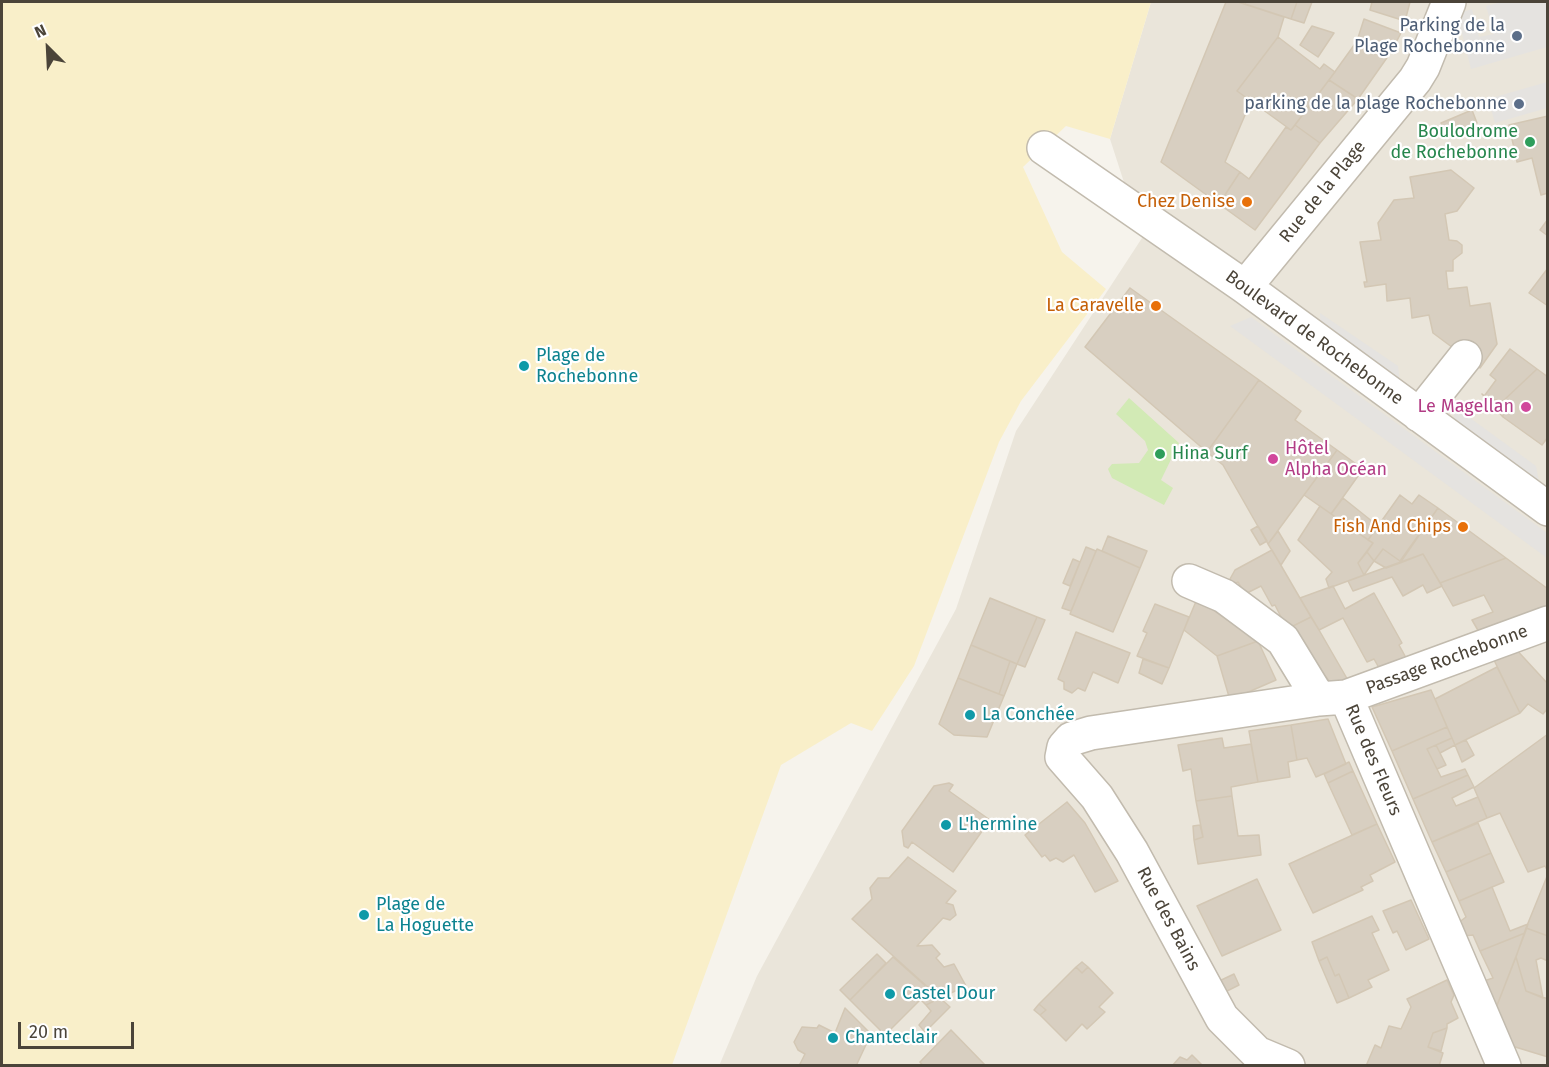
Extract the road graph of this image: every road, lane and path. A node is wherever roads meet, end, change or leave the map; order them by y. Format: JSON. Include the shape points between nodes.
{"nodes":[{"id":1,"x":1449,"y":2,"type":"edge"},
{"id":2,"x":1044,"y":148,"type":"dead end"},
{"id":3,"x":1245,"y":287,"type":"junction"},
{"id":4,"x":1465,"y":357,"type":"dead end"},
{"id":5,"x":1419,"y":415,"type":"junction"},
{"id":6,"x":1548,"y":509,"type":"edge"},
{"id":7,"x":1189,"y":581,"type":"dead end"},
{"id":8,"x":1548,"y":623,"type":"edge"},
{"id":9,"x":1333,"y":698,"type":"junction"},
{"id":10,"x":1062,"y":757,"type":"joint"},
{"id":11,"x":1288,"y":1065,"type":"edge"},
{"id":12,"x":1504,"y":1065,"type":"edge"}],
"edges":[{"from":1,"to":3,"type":"street","name":"Rue de la Plage","via":[[1424,67],[1415,80]]},
{"from":2,"to":3,"type":"street","name":"Boulevard de Rochebonne"},
{"from":3,"to":5,"type":"street","name":"Boulevard de Rochebonne"},
{"from":4,"to":5,"type":"street"},
{"from":5,"to":6,"type":"street","name":"Boulevard de Rochebonne"},
{"from":7,"to":9,"type":"street","via":[[1224,596],[1283,640]]},
{"from":8,"to":9,"type":"street","name":"Passage Rochebonne"},
{"from":9,"to":10,"type":"street","name":"Rue des Fleurs","via":[[1091,733],[1071,739]]},
{"from":9,"to":12,"type":"street","name":"Rue des Fleurs"},
{"from":10,"to":11,"type":"street","name":"Rue des Bains","via":[[1097,797],[1132,852],[1222,1018],[1257,1053]]}]}
